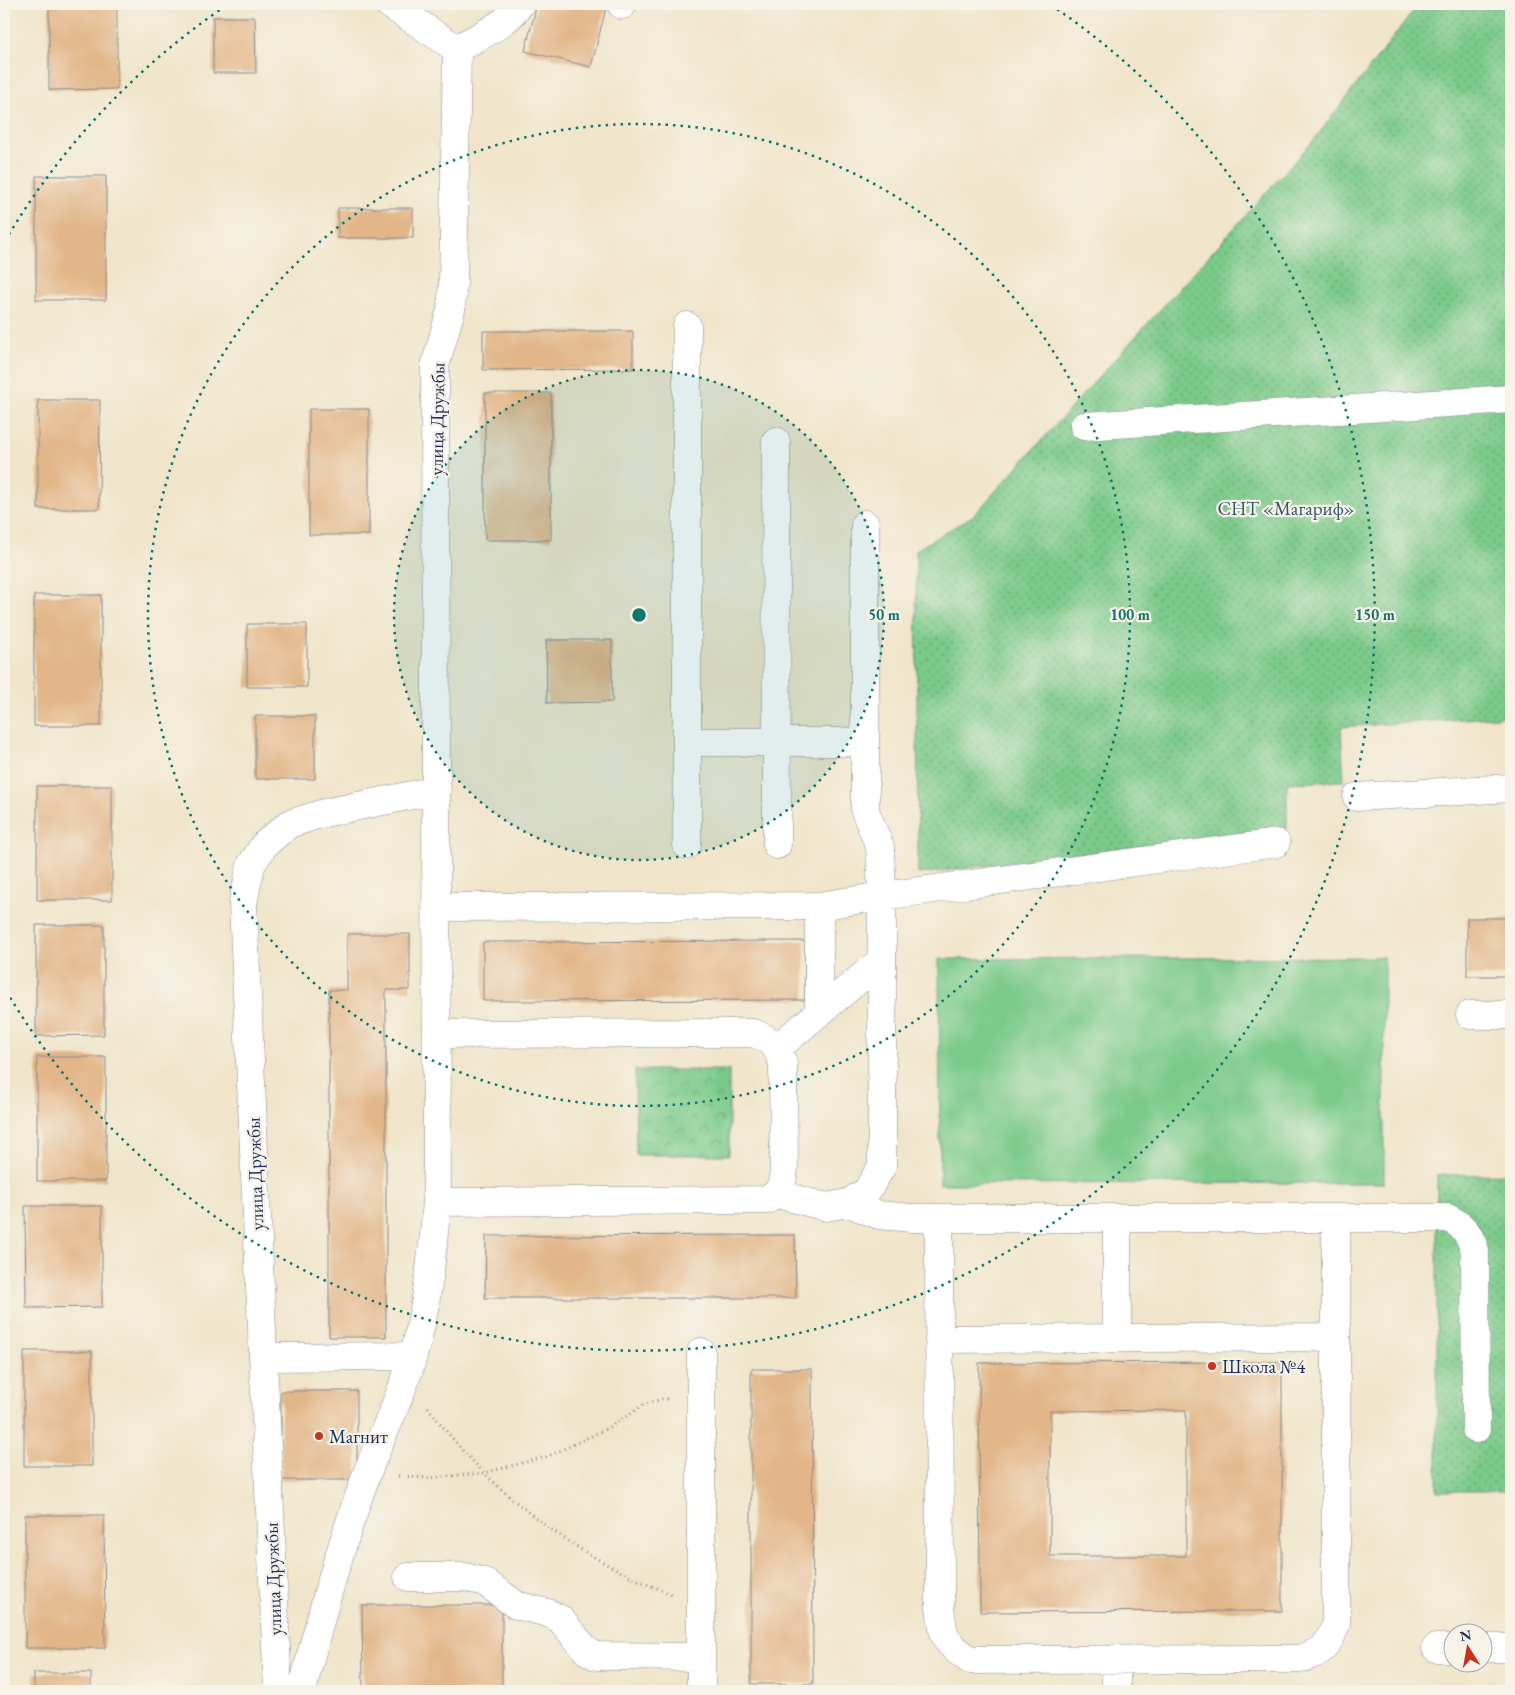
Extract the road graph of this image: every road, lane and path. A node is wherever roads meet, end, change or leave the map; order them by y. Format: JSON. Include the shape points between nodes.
{"nodes":[{"id":1,"x":389,"y":4,"type":"edge"},
{"id":2,"x":520,"y":4,"type":"edge"},
{"id":3,"x":458,"y":49,"type":"junction"},
{"id":4,"x":687,"y":326,"type":"dead end"},
{"id":5,"x":1511,"y":399,"type":"edge"},
{"id":6,"x":1084,"y":426,"type":"dead end"},
{"id":7,"x":776,"y":441,"type":"dead end"},
{"id":8,"x":865,"y":524,"type":"dead end"},
{"id":9,"x":687,"y":742,"type":"junction"},
{"id":10,"x":776,"y":742,"type":"junction"},
{"id":11,"x":865,"y":742,"type":"junction"},
{"id":12,"x":1511,"y":788,"type":"edge"},
{"id":13,"x":437,"y":790,"type":"junction"},
{"id":14,"x":1357,"y":797,"type":"dead end"},
{"id":15,"x":1276,"y":843,"type":"dead end"},
{"id":16,"x":687,"y":845,"type":"dead end"},
{"id":17,"x":776,"y":845,"type":"dead end"},
{"id":18,"x":882,"y":896,"type":"junction"},
{"id":19,"x":819,"y":906,"type":"junction"},
{"id":20,"x":436,"y":907,"type":"junction"},
{"id":21,"x":882,"y":960,"type":"junction"},
{"id":22,"x":820,"y":1012,"type":"junction"},
{"id":23,"x":1470,"y":1015,"type":"dead end"},
{"id":24,"x":1511,"y":1015,"type":"edge"},
{"id":25,"x":437,"y":1034,"type":"junction"},
{"id":26,"x":777,"y":1048,"type":"junction"},
{"id":27,"x":777,"y":1194,"type":"junction"},
{"id":28,"x":437,"y":1202,"type":"junction"},
{"id":29,"x":848,"y":1203,"type":"junction"},
{"id":30,"x":939,"y":1218,"type":"junction"},
{"id":31,"x":1117,"y":1218,"type":"junction"},
{"id":32,"x":1336,"y":1218,"type":"junction"},
{"id":33,"x":1336,"y":1337,"type":"junction"},
{"id":34,"x":1117,"y":1338,"type":"junction"},
{"id":35,"x":939,"y":1339,"type":"junction"},
{"id":36,"x":701,"y":1352,"type":"dead end"},
{"id":37,"x":263,"y":1357,"type":"junction"},
{"id":38,"x":410,"y":1366,"type":"junction"},
{"id":39,"x":701,"y":1398,"type":"junction"},
{"id":40,"x":1476,"y":1429,"type":"dead end"},
{"id":41,"x":484,"y":1473,"type":"junction"},
{"id":42,"x":367,"y":1474,"type":"junction"},
{"id":43,"x":408,"y":1577,"type":"dead end"},
{"id":44,"x":702,"y":1605,"type":"junction"},
{"id":45,"x":1492,"y":1648,"type":"edge"},
{"id":46,"x":1511,"y":1648,"type":"edge"},
{"id":47,"x":701,"y":1657,"type":"junction"},
{"id":48,"x":1116,"y":1659,"type":"junction"},
{"id":49,"x":278,"y":1691,"type":"edge"},
{"id":50,"x":302,"y":1691,"type":"edge"},
{"id":51,"x":701,"y":1691,"type":"edge"},
{"id":52,"x":1116,"y":1691,"type":"edge"}],
"edges":[{"from":1,"to":3,"type":"street"},
{"from":2,"to":3,"type":"street","via":[[503,22]]},
{"from":3,"to":13,"type":"street","name":"улица Дружбы","via":[[453,283],[451,310],[435,366]]},
{"from":4,"to":9,"type":"street"},
{"from":5,"to":6,"type":"street"},
{"from":7,"to":10,"type":"street"},
{"from":8,"to":11,"type":"street"},
{"from":9,"to":10,"type":"street"},
{"from":9,"to":16,"type":"street"},
{"from":10,"to":11,"type":"street"},
{"from":10,"to":17,"type":"street"},
{"from":11,"to":18,"type":"street","via":[[865,811],[880,847]]},
{"from":12,"to":14,"type":"street"},
{"from":13,"to":20,"type":"street","name":"улица Дружбы"},
{"from":13,"to":37,"type":"street","name":"улица Дружбы","via":[[324,813],[289,824],[265,844],[251,865],[243,903]]},
{"from":15,"to":18,"type":"street"},
{"from":18,"to":19,"type":"street"},
{"from":18,"to":21,"type":"street"},
{"from":19,"to":20,"type":"street"},
{"from":19,"to":22,"type":"street"},
{"from":20,"to":25,"type":"street","name":"улица Дружбы"},
{"from":21,"to":22,"type":"street"},
{"from":21,"to":29,"type":"street","via":[[882,1166],[867,1191]]},
{"from":22,"to":26,"type":"street"},
{"from":23,"to":24,"type":"street"},
{"from":25,"to":26,"type":"street","via":[[753,1033],[766,1038]]},
{"from":25,"to":28,"type":"street","name":"улица Дружбы"},
{"from":26,"to":27,"type":"street","via":[[783,1063],[784,1168],[783,1184]]},
{"from":27,"to":28,"type":"street","via":[[767,1200]]},
{"from":27,"to":29,"type":"street","via":[[826,1207]]},
{"from":28,"to":38,"type":"street","name":"улица Дружбы","via":[[428,1294]]},
{"from":29,"to":30,"type":"street","via":[[892,1217]]},
{"from":30,"to":31,"type":"street"},
{"from":30,"to":35,"type":"street"},
{"from":31,"to":32,"type":"street"},
{"from":31,"to":34,"type":"street"},
{"from":32,"to":33,"type":"street"},
{"from":32,"to":40,"type":"street","via":[[1448,1218],[1461,1224],[1470,1235],[1475,1251]]},
{"from":33,"to":34,"type":"street"},
{"from":33,"to":48,"type":"street","via":[[1336,1624],[1329,1643],[1317,1654],[1299,1659]]},
{"from":34,"to":35,"type":"street"},
{"from":35,"to":48,"type":"street","via":[[940,1607],[944,1635],[953,1648],[970,1660]]},
{"from":36,"to":39,"type":"street"},
{"from":37,"to":38,"type":"street"},
{"from":37,"to":49,"type":"street","name":"улица Дружбы"},
{"from":38,"to":41,"type":"path","via":[[442,1427]]},
{"from":38,"to":42,"type":"street","name":"улица Дружбы"},
{"from":39,"to":41,"type":"path","via":[[652,1401],[608,1428],[549,1456]]},
{"from":39,"to":44,"type":"street"},
{"from":41,"to":42,"type":"path","via":[[426,1478]]},
{"from":41,"to":44,"type":"path","via":[[532,1516],[585,1552],[642,1582]]},
{"from":42,"to":50,"type":"street","name":"улица Дружбы","via":[[322,1609]]},
{"from":43,"to":47,"type":"street","via":[[476,1578],[516,1605],[560,1619],[587,1651],[596,1656]]},
{"from":44,"to":47,"type":"street"},
{"from":45,"to":46,"type":"street"},
{"from":47,"to":51,"type":"street"},
{"from":48,"to":52,"type":"street"}]}
